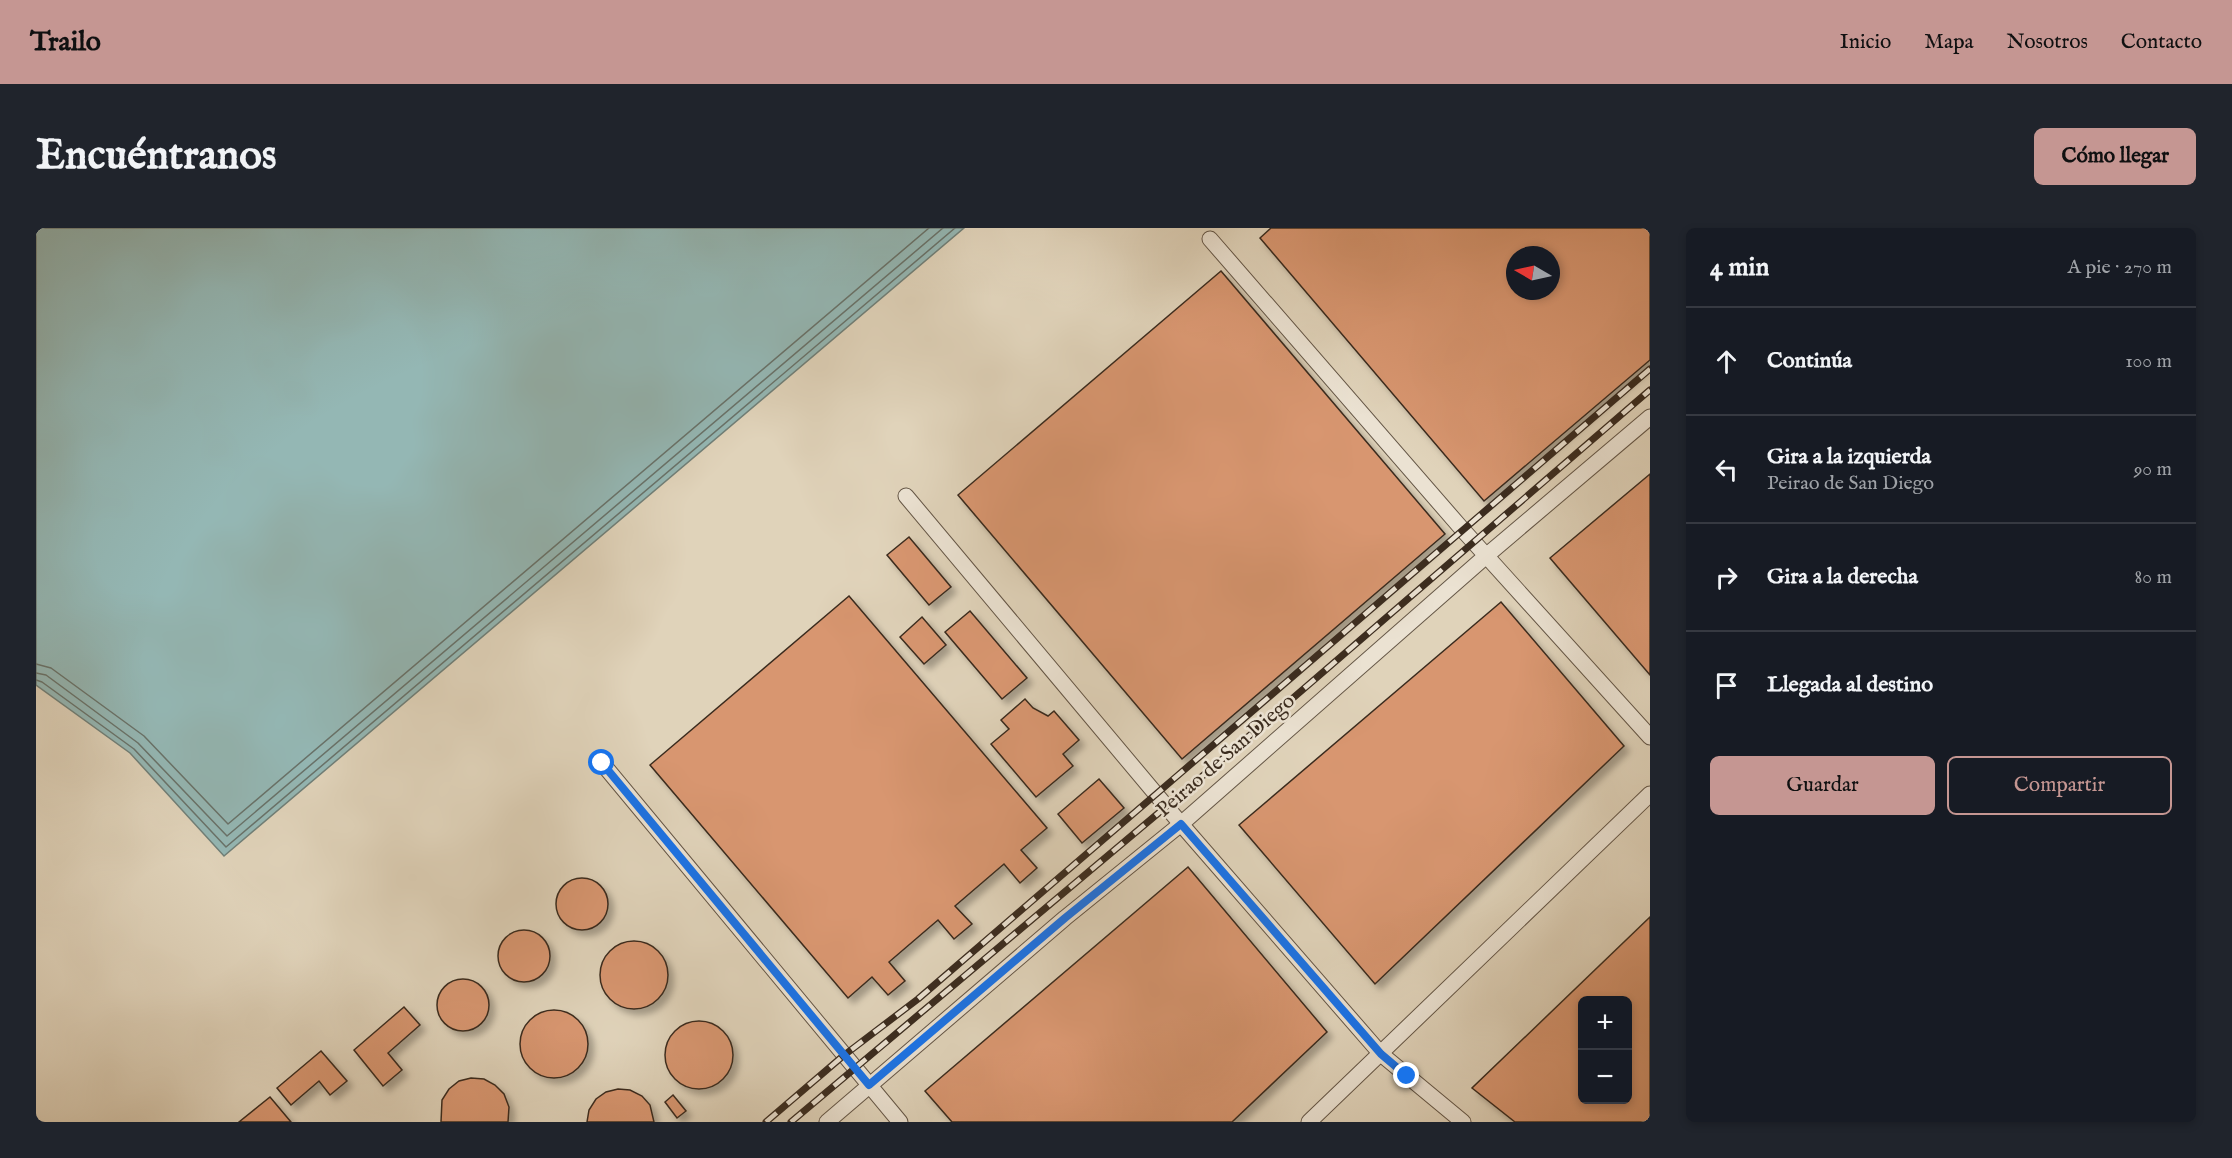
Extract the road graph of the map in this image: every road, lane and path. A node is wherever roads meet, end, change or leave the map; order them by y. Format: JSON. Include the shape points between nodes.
{"nodes":[{"id":1,"x":1210,"y":239,"type":"dead end"},
{"id":2,"x":1650,"y":417,"type":"edge"},
{"id":3,"x":906,"y":496,"type":"dead end"},
{"id":4,"x":1486,"y":556,"type":"junction"},
{"id":5,"x":1650,"y":737,"type":"edge"},
{"id":6,"x":602,"y":763,"type":"dead end"},
{"id":7,"x":1650,"y":794,"type":"edge"},
{"id":8,"x":1181,"y":824,"type":"junction"},
{"id":9,"x":1381,"y":1054,"type":"junction"},
{"id":10,"x":869,"y":1085,"type":"junction"},
{"id":11,"x":827,"y":1122,"type":"edge"},
{"id":12,"x":900,"y":1122,"type":"edge"},
{"id":13,"x":1309,"y":1122,"type":"edge"},
{"id":14,"x":1463,"y":1122,"type":"edge"}],
"edges":[{"from":1,"to":4,"type":"lane"},
{"from":2,"to":4,"type":"lane","name":"Peirao de San Diego"},
{"from":3,"to":8,"type":"lane"},
{"from":4,"to":5,"type":"lane"},
{"from":4,"to":8,"type":"lane","name":"Peirao de San Diego"},
{"from":6,"to":10,"type":"lane"},
{"from":7,"to":9,"type":"lane"},
{"from":8,"to":9,"type":"lane"},
{"from":8,"to":10,"type":"lane","name":"Peirao de San Diego"},
{"from":9,"to":13,"type":"lane"},
{"from":9,"to":14,"type":"lane"},
{"from":10,"to":11,"type":"lane","name":"Peirao de San Diego"},
{"from":10,"to":12,"type":"lane"}]}
